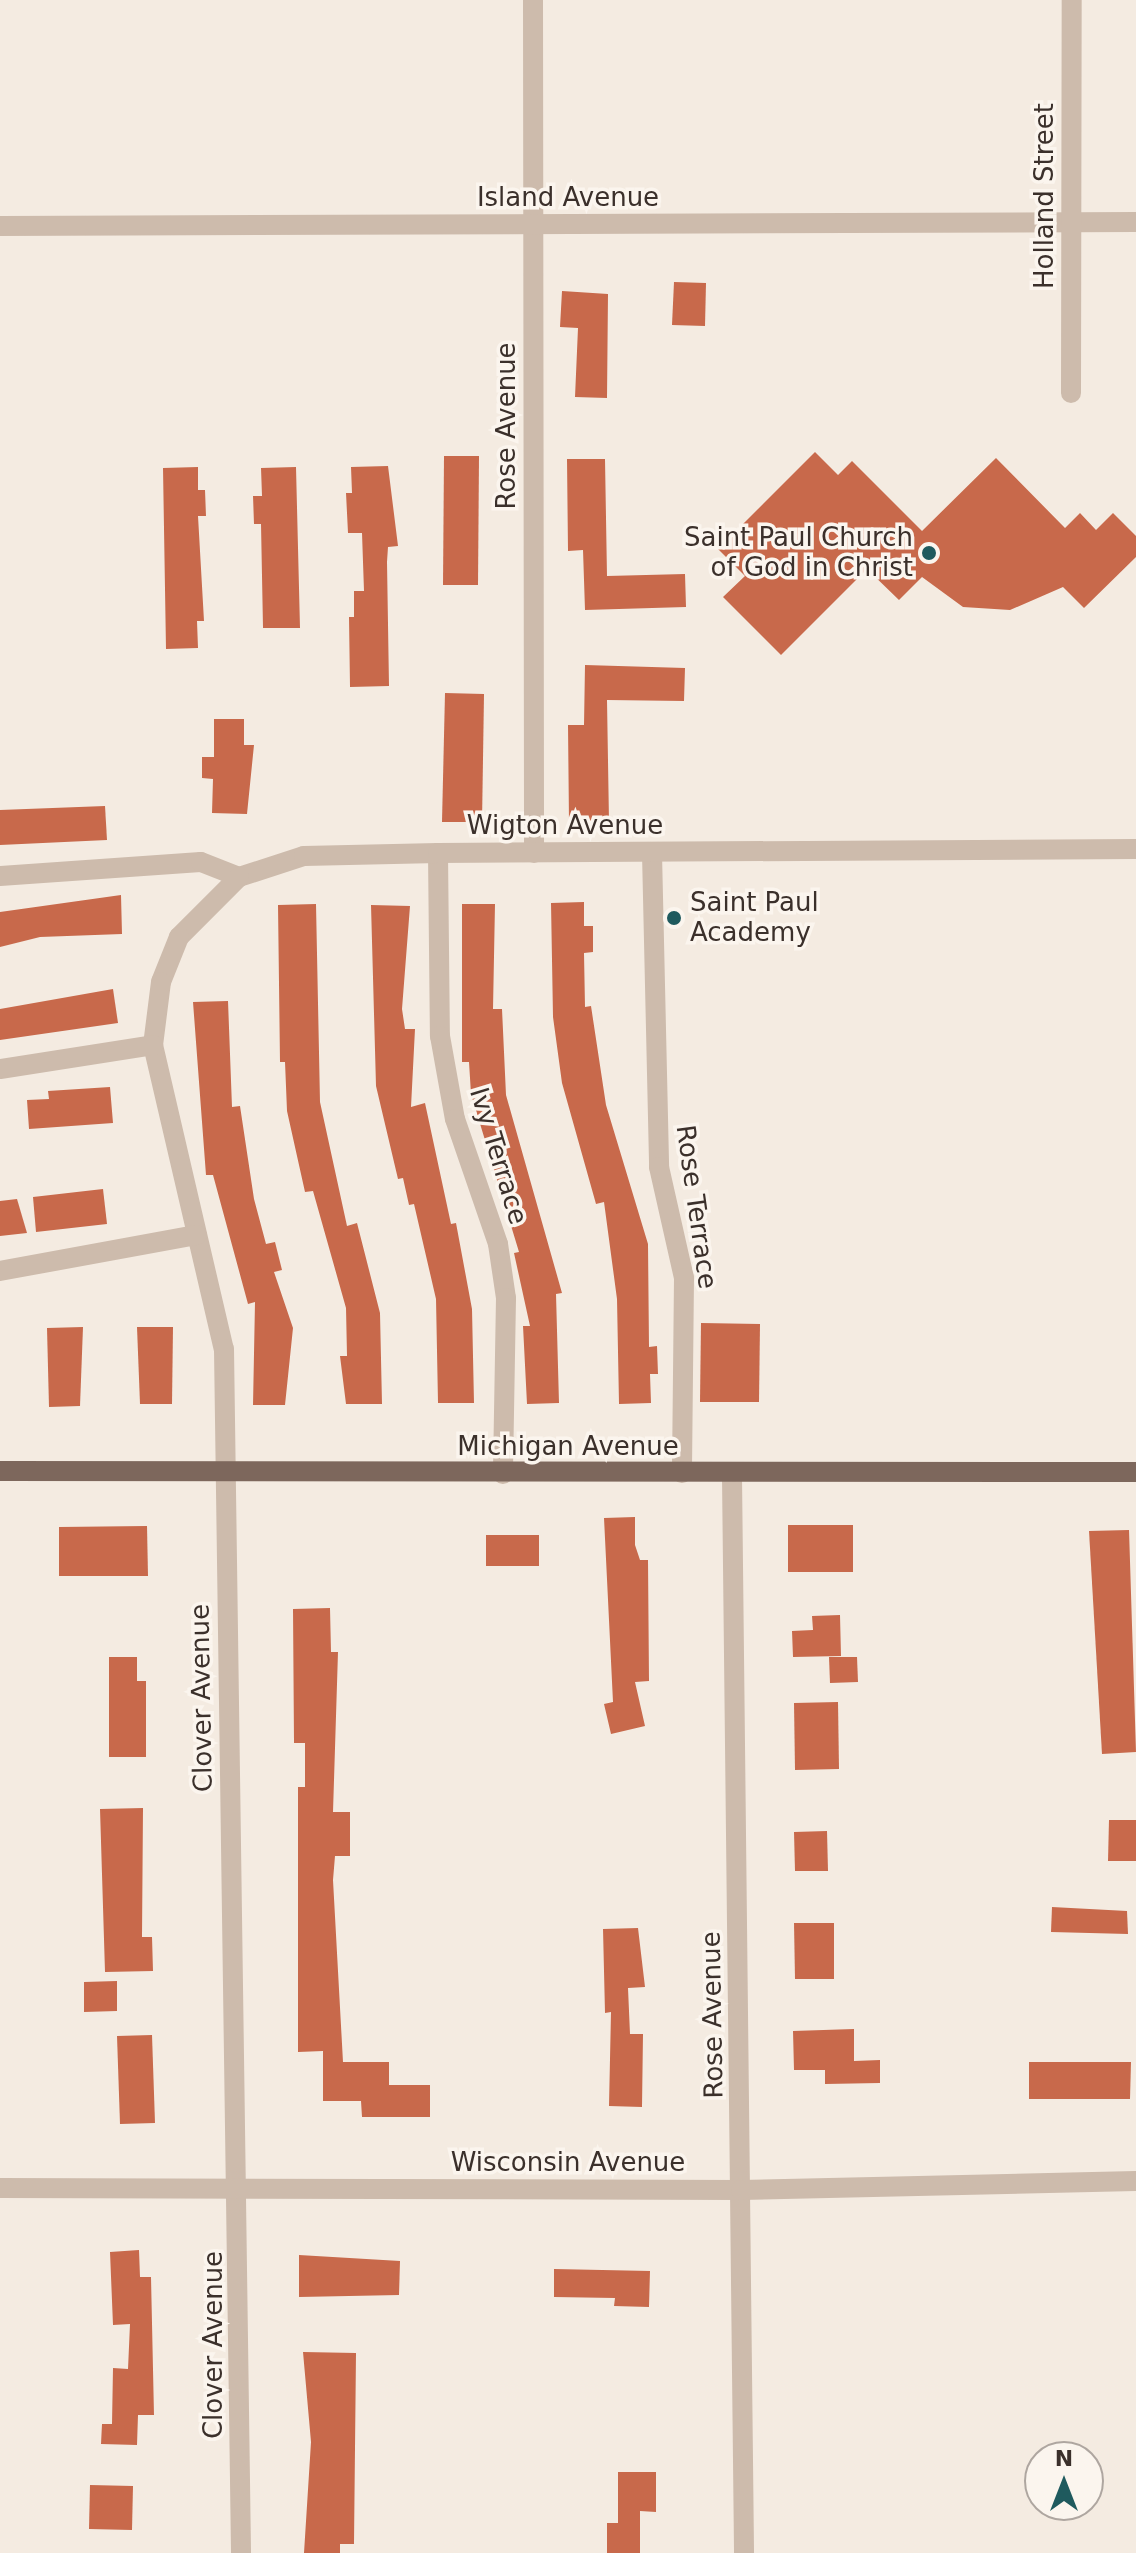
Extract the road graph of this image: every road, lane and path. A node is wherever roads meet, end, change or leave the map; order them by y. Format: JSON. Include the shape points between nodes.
{"nodes":[{"id":1,"x":533,"y":0,"type":"edge"},
{"id":2,"x":1072,"y":0,"type":"edge"},
{"id":3,"x":1071,"y":222,"type":"junction"},
{"id":4,"x":1136,"y":222,"type":"edge"},
{"id":5,"x":533,"y":224,"type":"junction"},
{"id":6,"x":0,"y":226,"type":"edge"},
{"id":7,"x":1071,"y":393,"type":"dead end"},
{"id":8,"x":1136,"y":849,"type":"edge"},
{"id":9,"x":438,"y":853,"type":"junction"},
{"id":10,"x":534,"y":853,"type":"junction"},
{"id":11,"x":652,"y":853,"type":"junction"},
{"id":12,"x":0,"y":876,"type":"edge"},
{"id":13,"x":239,"y":877,"type":"junction"},
{"id":14,"x":153,"y":1045,"type":"junction"},
{"id":15,"x":0,"y":1069,"type":"edge"},
{"id":16,"x":197,"y":1235,"type":"junction"},
{"id":17,"x":0,"y":1271,"type":"edge"},
{"id":18,"x":0,"y":1471,"type":"edge"},
{"id":19,"x":222,"y":1472,"type":"junction"},
{"id":20,"x":1136,"y":1472,"type":"edge"},
{"id":21,"x":682,"y":1473,"type":"junction"},
{"id":22,"x":503,"y":1474,"type":"junction"},
{"id":23,"x":732,"y":1476,"type":"junction"},
{"id":24,"x":1136,"y":2181,"type":"edge"},
{"id":25,"x":240,"y":2187,"type":"junction"},
{"id":26,"x":0,"y":2188,"type":"edge"},
{"id":27,"x":741,"y":2190,"type":"junction"},
{"id":28,"x":241,"y":2553,"type":"edge"},
{"id":29,"x":744,"y":2553,"type":"edge"}],
"edges":[{"from":1,"to":5,"type":"street","name":"Rose Avenue"},
{"from":2,"to":3,"type":"street","name":"Holland Street"},
{"from":3,"to":4,"type":"street","name":"Island Avenue"},
{"from":3,"to":5,"type":"street","name":"Island Avenue"},
{"from":3,"to":7,"type":"street","name":"Holland Street"},
{"from":5,"to":6,"type":"street","name":"Island Avenue"},
{"from":5,"to":10,"type":"street","name":"Rose Avenue"},
{"from":8,"to":11,"type":"street","name":"Wigton Avenue"},
{"from":9,"to":10,"type":"street","name":"Wigton Avenue"},
{"from":9,"to":13,"type":"street","name":"Wigton Avenue","via":[[304,856]]},
{"from":9,"to":22,"type":"street","name":"Ivy Terrace","via":[[440,1036],[455,1119],[498,1244],[506,1298]]},
{"from":10,"to":11,"type":"street","name":"Wigton Avenue"},
{"from":11,"to":21,"type":"street","name":"Rose Terrace","via":[[659,1167],[684,1278]]},
{"from":12,"to":13,"type":"street","via":[[201,862]]},
{"from":13,"to":14,"type":"street","name":"Clover Avenue","via":[[179,937],[161,982]]},
{"from":14,"to":15,"type":"street"},
{"from":14,"to":16,"type":"street","name":"Clover Avenue"},
{"from":16,"to":17,"type":"street"},
{"from":16,"to":19,"type":"street","name":"Clover Avenue","via":[[224,1349]]},
{"from":18,"to":19,"type":"main road","name":"Michigan Avenue"},
{"from":19,"to":22,"type":"main road","name":"Michigan Avenue"},
{"from":19,"to":25,"type":"street","name":"Clover Avenue"},
{"from":20,"to":23,"type":"main road","name":"Michigan Avenue"},
{"from":21,"to":22,"type":"main road","name":"Michigan Avenue"},
{"from":21,"to":23,"type":"main road","name":"Michigan Avenue"},
{"from":23,"to":27,"type":"street","name":"Rose Avenue"},
{"from":24,"to":27,"type":"street","name":"Wisconsin Avenue"},
{"from":25,"to":26,"type":"street","name":"Wisconsin Avenue"},
{"from":25,"to":27,"type":"street","name":"Wisconsin Avenue"},
{"from":25,"to":28,"type":"street","name":"Clover Avenue"},
{"from":27,"to":29,"type":"street","name":"Rose Avenue"}]}
